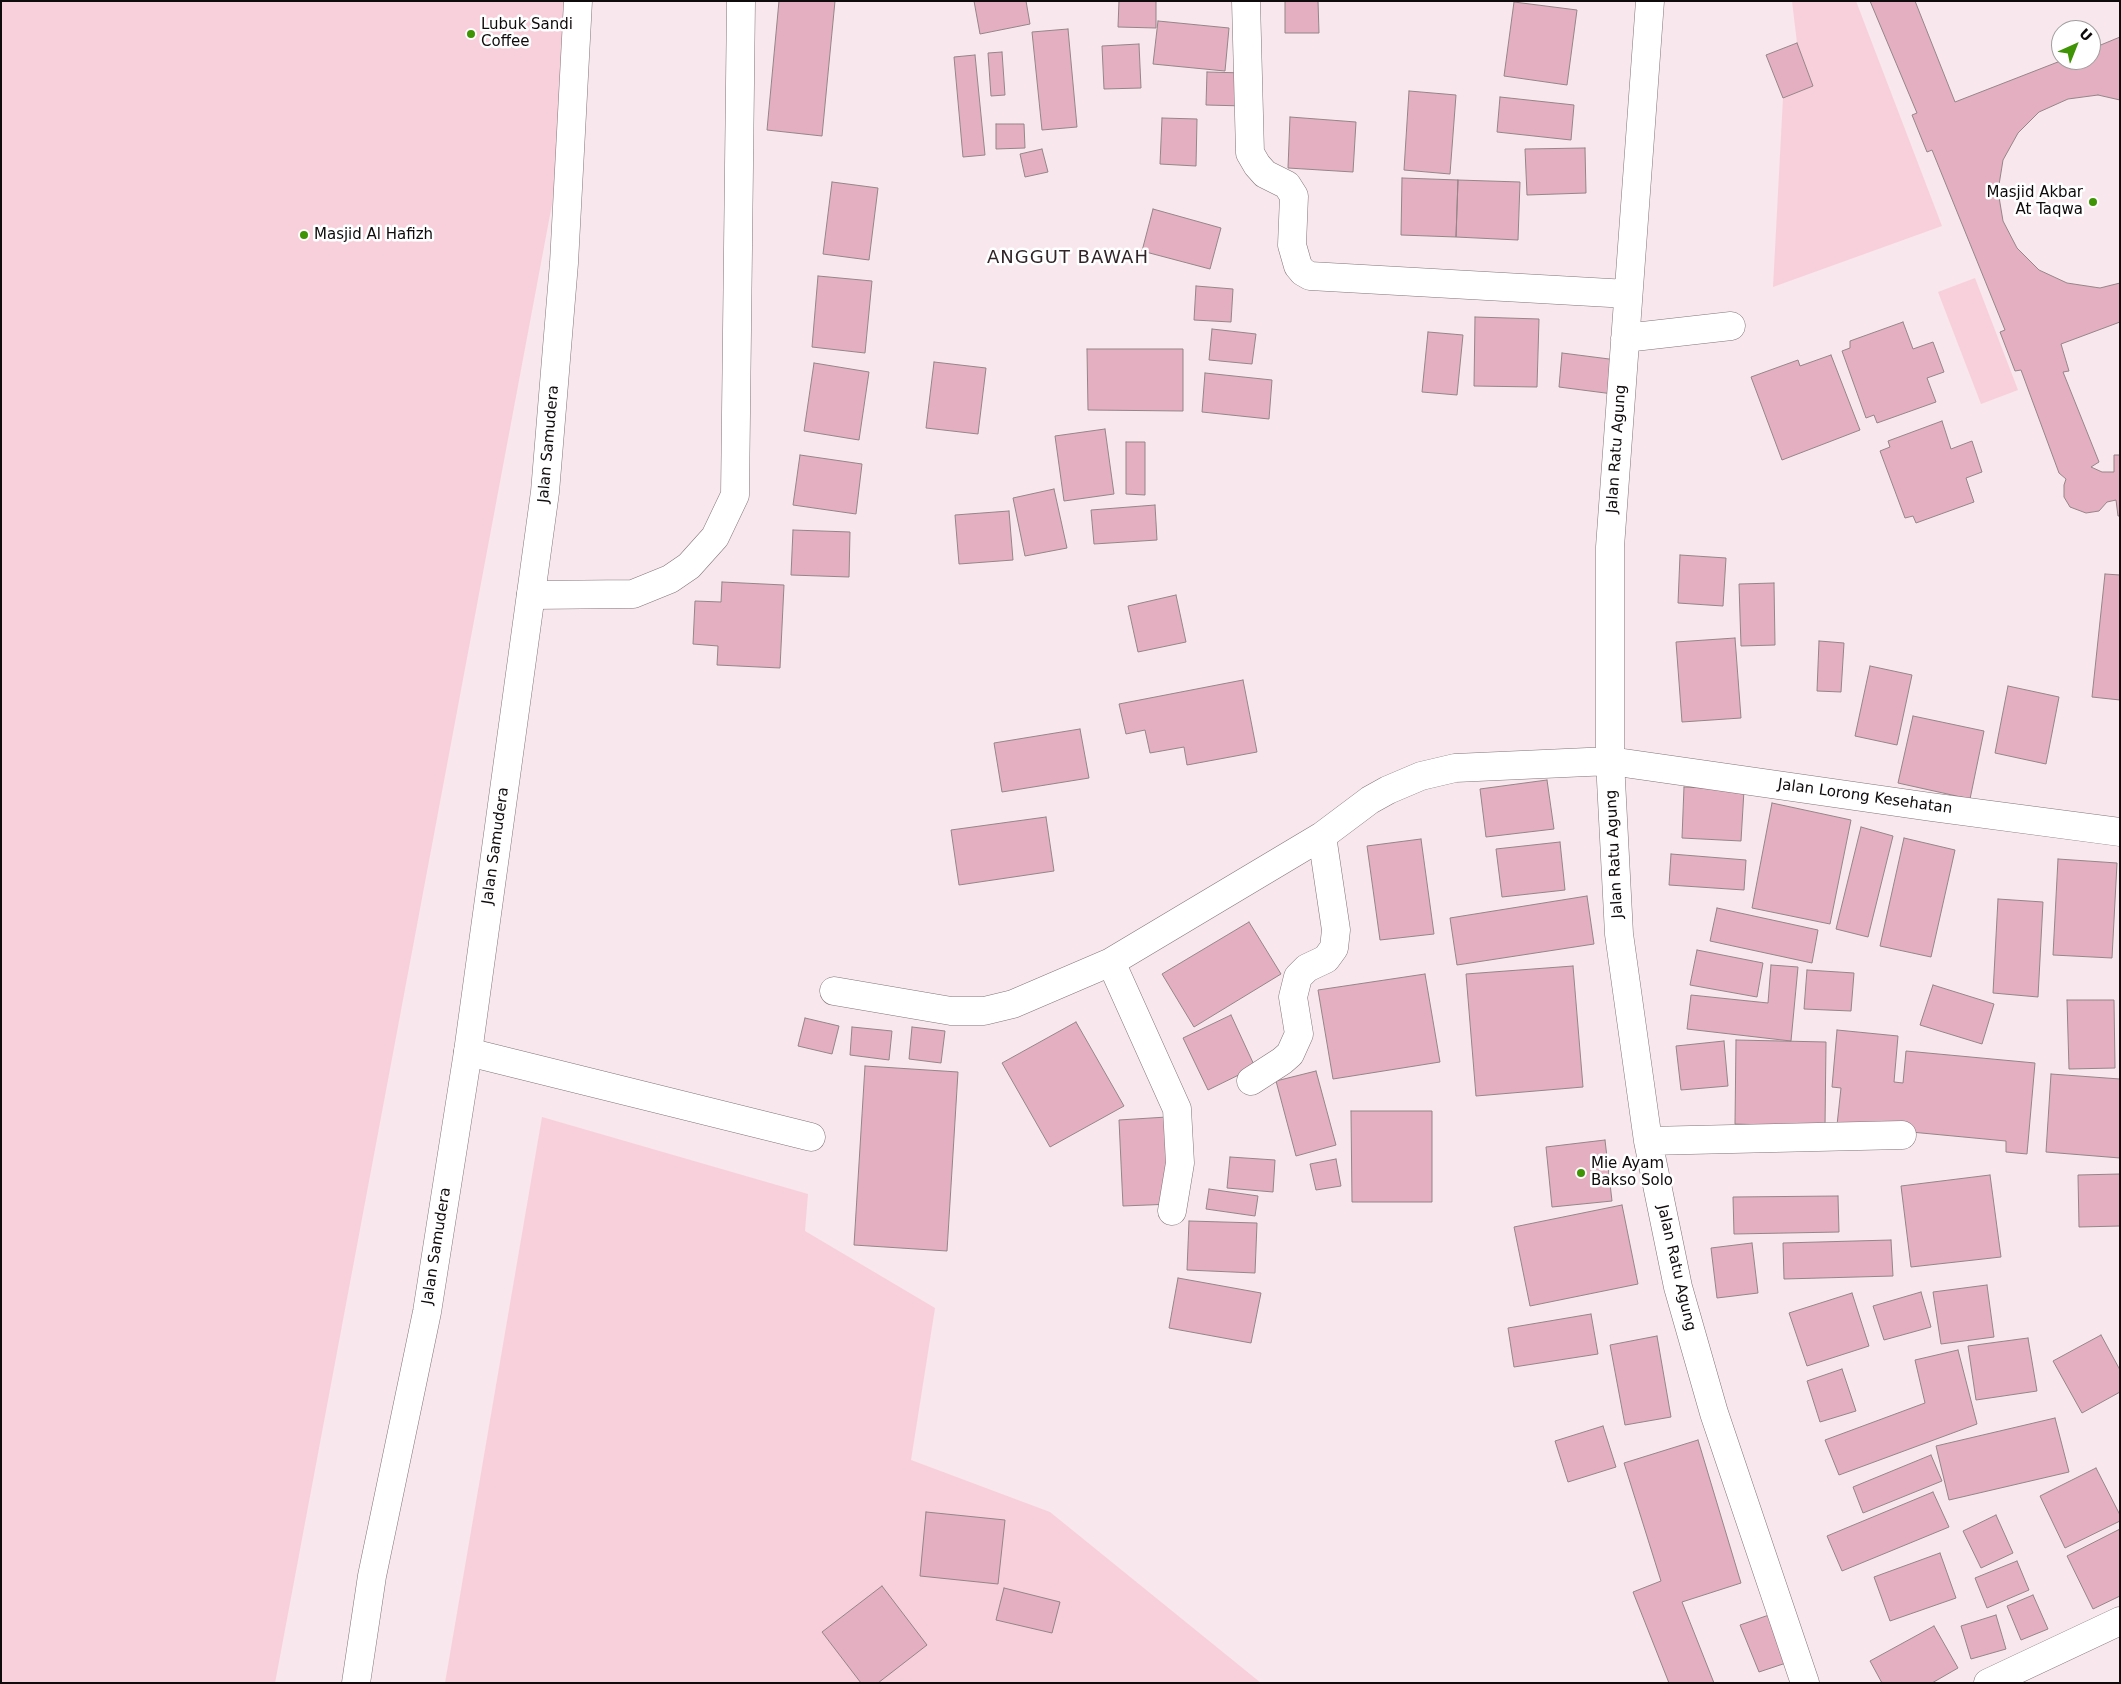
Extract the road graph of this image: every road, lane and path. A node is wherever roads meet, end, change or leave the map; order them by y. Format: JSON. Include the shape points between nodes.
{"nodes":[{"id":1,"x":578,"y":1,"type":"edge"},
{"id":2,"x":741,"y":1,"type":"edge"},
{"id":3,"x":1246,"y":1,"type":"edge"},
{"id":4,"x":1650,"y":1,"type":"edge"},
{"id":5,"x":1628,"y":294,"type":"junction"},
{"id":6,"x":1731,"y":326,"type":"dead end"},
{"id":7,"x":1625,"y":338,"type":"junction"},
{"id":8,"x":531,"y":595,"type":"junction"},
{"id":9,"x":1610,"y":761,"type":"junction"},
{"id":10,"x":2120,"y":832,"type":"edge"},
{"id":11,"x":1322,"y":836,"type":"junction"},
{"id":12,"x":1111,"y":962,"type":"junction"},
{"id":13,"x":834,"y":991,"type":"dead end"},
{"id":14,"x":468,"y":1052,"type":"junction"},
{"id":15,"x":1251,"y":1081,"type":"dead end"},
{"id":16,"x":1902,"y":1135,"type":"dead end"},
{"id":17,"x":811,"y":1137,"type":"dead end"},
{"id":18,"x":1648,"y":1141,"type":"junction"},
{"id":19,"x":1172,"y":1211,"type":"dead end"},
{"id":20,"x":2120,"y":1621,"type":"edge"},
{"id":21,"x":356,"y":1683,"type":"edge"},
{"id":22,"x":1805,"y":1683,"type":"edge"},
{"id":23,"x":1988,"y":1683,"type":"edge"}],
"edges":[{"from":1,"to":8,"type":"street","name":"Jalan Samudera","via":[[564,263],[545,492]]},
{"from":2,"to":8,"type":"street","via":[[735,495],[715,537],[689,566],[670,579],[633,594]]},
{"from":3,"to":5,"type":"street","via":[[1250,153],[1265,174],[1287,185],[1294,196],[1292,245],[1303,272],[1310,276]]},
{"from":4,"to":5,"type":"street","name":"Jalan Ratu Agung"},
{"from":5,"to":7,"type":"street","name":"Jalan Ratu Agung"},
{"from":6,"to":7,"type":"street"},
{"from":7,"to":9,"type":"street","name":"Jalan Ratu Agung","via":[[1610,547]]},
{"from":8,"to":14,"type":"street","name":"Jalan Samudera"},
{"from":9,"to":10,"type":"street","name":"Jalan Lorong Kesehatan"},
{"from":9,"to":11,"type":"street","name":"Jalan Lorong Kesehatan","via":[[1455,768],[1429,774],[1370,800]]},
{"from":9,"to":18,"type":"street","name":"Jalan Ratu Agung","via":[[1619,934]]},
{"from":11,"to":12,"type":"street","name":"Jalan Lorong Kesehatan"},
{"from":11,"to":15,"type":"street","via":[[1336,930],[1334,948],[1326,959],[1307,968],[1298,977],[1293,997],[1299,1034],[1290,1054]]},
{"from":12,"to":13,"type":"street","name":"Jalan Lorong Kesehatan","via":[[1013,1004],[984,1011],[951,1011]]},
{"from":12,"to":19,"type":"street","via":[[1177,1109],[1180,1163]]},
{"from":14,"to":17,"type":"street"},
{"from":14,"to":21,"type":"street","name":"Jalan Samudera","via":[[427,1312],[372,1576]]},
{"from":16,"to":18,"type":"street"},
{"from":18,"to":22,"type":"street","name":"Jalan Ratu Agung","via":[[1678,1287],[1696,1351]]},
{"from":20,"to":23,"type":"street"}]}
